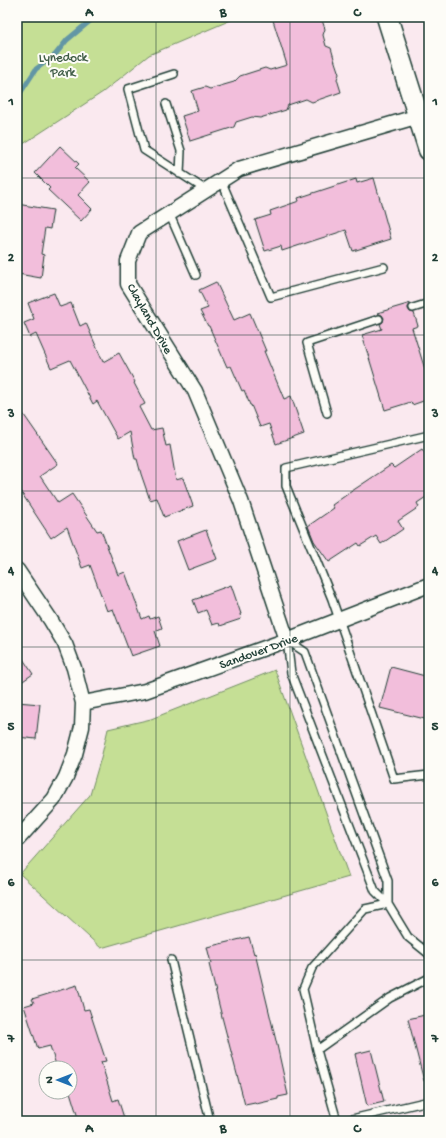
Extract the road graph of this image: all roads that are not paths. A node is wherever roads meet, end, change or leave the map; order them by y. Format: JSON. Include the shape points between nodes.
{"nodes":[{"id":1,"x":387,"y":17,"type":"edge"},
{"id":2,"x":174,"y":74,"type":"dead end"},
{"id":3,"x":166,"y":104,"type":"dead end"},
{"id":4,"x":424,"y":115,"type":"edge"},
{"id":5,"x":429,"y":150,"type":"edge"},
{"id":6,"x":180,"y":174,"type":"junction"},
{"id":7,"x":221,"y":180,"type":"junction"},
{"id":8,"x":206,"y":190,"type":"junction"},
{"id":9,"x":169,"y":213,"type":"junction"},
{"id":10,"x":384,"y":267,"type":"dead end"},
{"id":11,"x":196,"y":275,"type":"dead end"},
{"id":12,"x":429,"y":303,"type":"edge"},
{"id":13,"x":413,"y":308,"type":"dead end"},
{"id":14,"x":379,"y":319,"type":"dead end"},
{"id":15,"x":327,"y":414,"type":"dead end"},
{"id":16,"x":425,"y":436,"type":"dead end"},
{"id":17,"x":17,"y":570,"type":"edge"},
{"id":18,"x":429,"y":585,"type":"edge"},
{"id":19,"x":339,"y":620,"type":"junction"},
{"id":20,"x":286,"y":640,"type":"junction"},
{"id":21,"x":83,"y":703,"type":"junction"},
{"id":22,"x":429,"y":775,"type":"edge"},
{"id":23,"x":17,"y":840,"type":"edge"},
{"id":24,"x":388,"y":904,"type":"junction"},
{"id":25,"x":429,"y":954,"type":"edge"},
{"id":26,"x":171,"y":960,"type":"dead end"},
{"id":27,"x":429,"y":978,"type":"edge"},
{"id":28,"x":317,"y":1050,"type":"junction"},
{"id":29,"x":429,"y":1101,"type":"edge"},
{"id":30,"x":210,"y":1121,"type":"edge"},
{"id":31,"x":337,"y":1121,"type":"edge"},
{"id":32,"x":343,"y":1121,"type":"edge"}],
"edges":[{"from":1,"to":4,"type":"main road"},
{"from":2,"to":6,"type":"lane","via":[[128,89],[144,150]]},
{"from":3,"to":6,"type":"lane","via":[[181,151]]},
{"from":4,"to":5,"type":"main road"},
{"from":4,"to":7,"type":"street","name":"Clayland Drive","via":[[239,169]]},
{"from":6,"to":8,"type":"lane"},
{"from":7,"to":8,"type":"street","name":"Clayland Drive"},
{"from":7,"to":10,"type":"lane","via":[[272,297]]},
{"from":8,"to":9,"type":"street","name":"Clayland Drive"},
{"from":9,"to":11,"type":"lane"},
{"from":9,"to":20,"type":"street","name":"Clayland Drive","via":[[139,233],[128,261],[128,284],[195,392],[241,501]]},
{"from":12,"to":13,"type":"lane"},
{"from":14,"to":15,"type":"lane","via":[[307,343]]},
{"from":16,"to":19,"type":"lane","via":[[286,468],[286,486]]},
{"from":17,"to":21,"type":"street","via":[[64,644],[74,668]]},
{"from":18,"to":19,"type":"street","name":"Sandover Drive"},
{"from":19,"to":20,"type":"street","name":"Sandover Drive"},
{"from":19,"to":22,"type":"lane","via":[[394,779]]},
{"from":20,"to":21,"type":"street","name":"Sandover Drive","via":[[145,692]]},
{"from":20,"to":24,"type":"lane","via":[[291,673],[375,891]]},
{"from":20,"to":24,"type":"lane","via":[[306,654],[388,881]]},
{"from":21,"to":23,"type":"street","via":[[82,728],[66,778],[54,800]]},
{"from":24,"to":25,"type":"lane","via":[[408,936]]},
{"from":24,"to":28,"type":"lane","via":[[365,909],[312,968],[303,989]]},
{"from":26,"to":30,"type":"lane"},
{"from":27,"to":28,"type":"lane","via":[[390,998]]},
{"from":28,"to":31,"type":"lane"},
{"from":29,"to":32,"type":"lane"}]}
